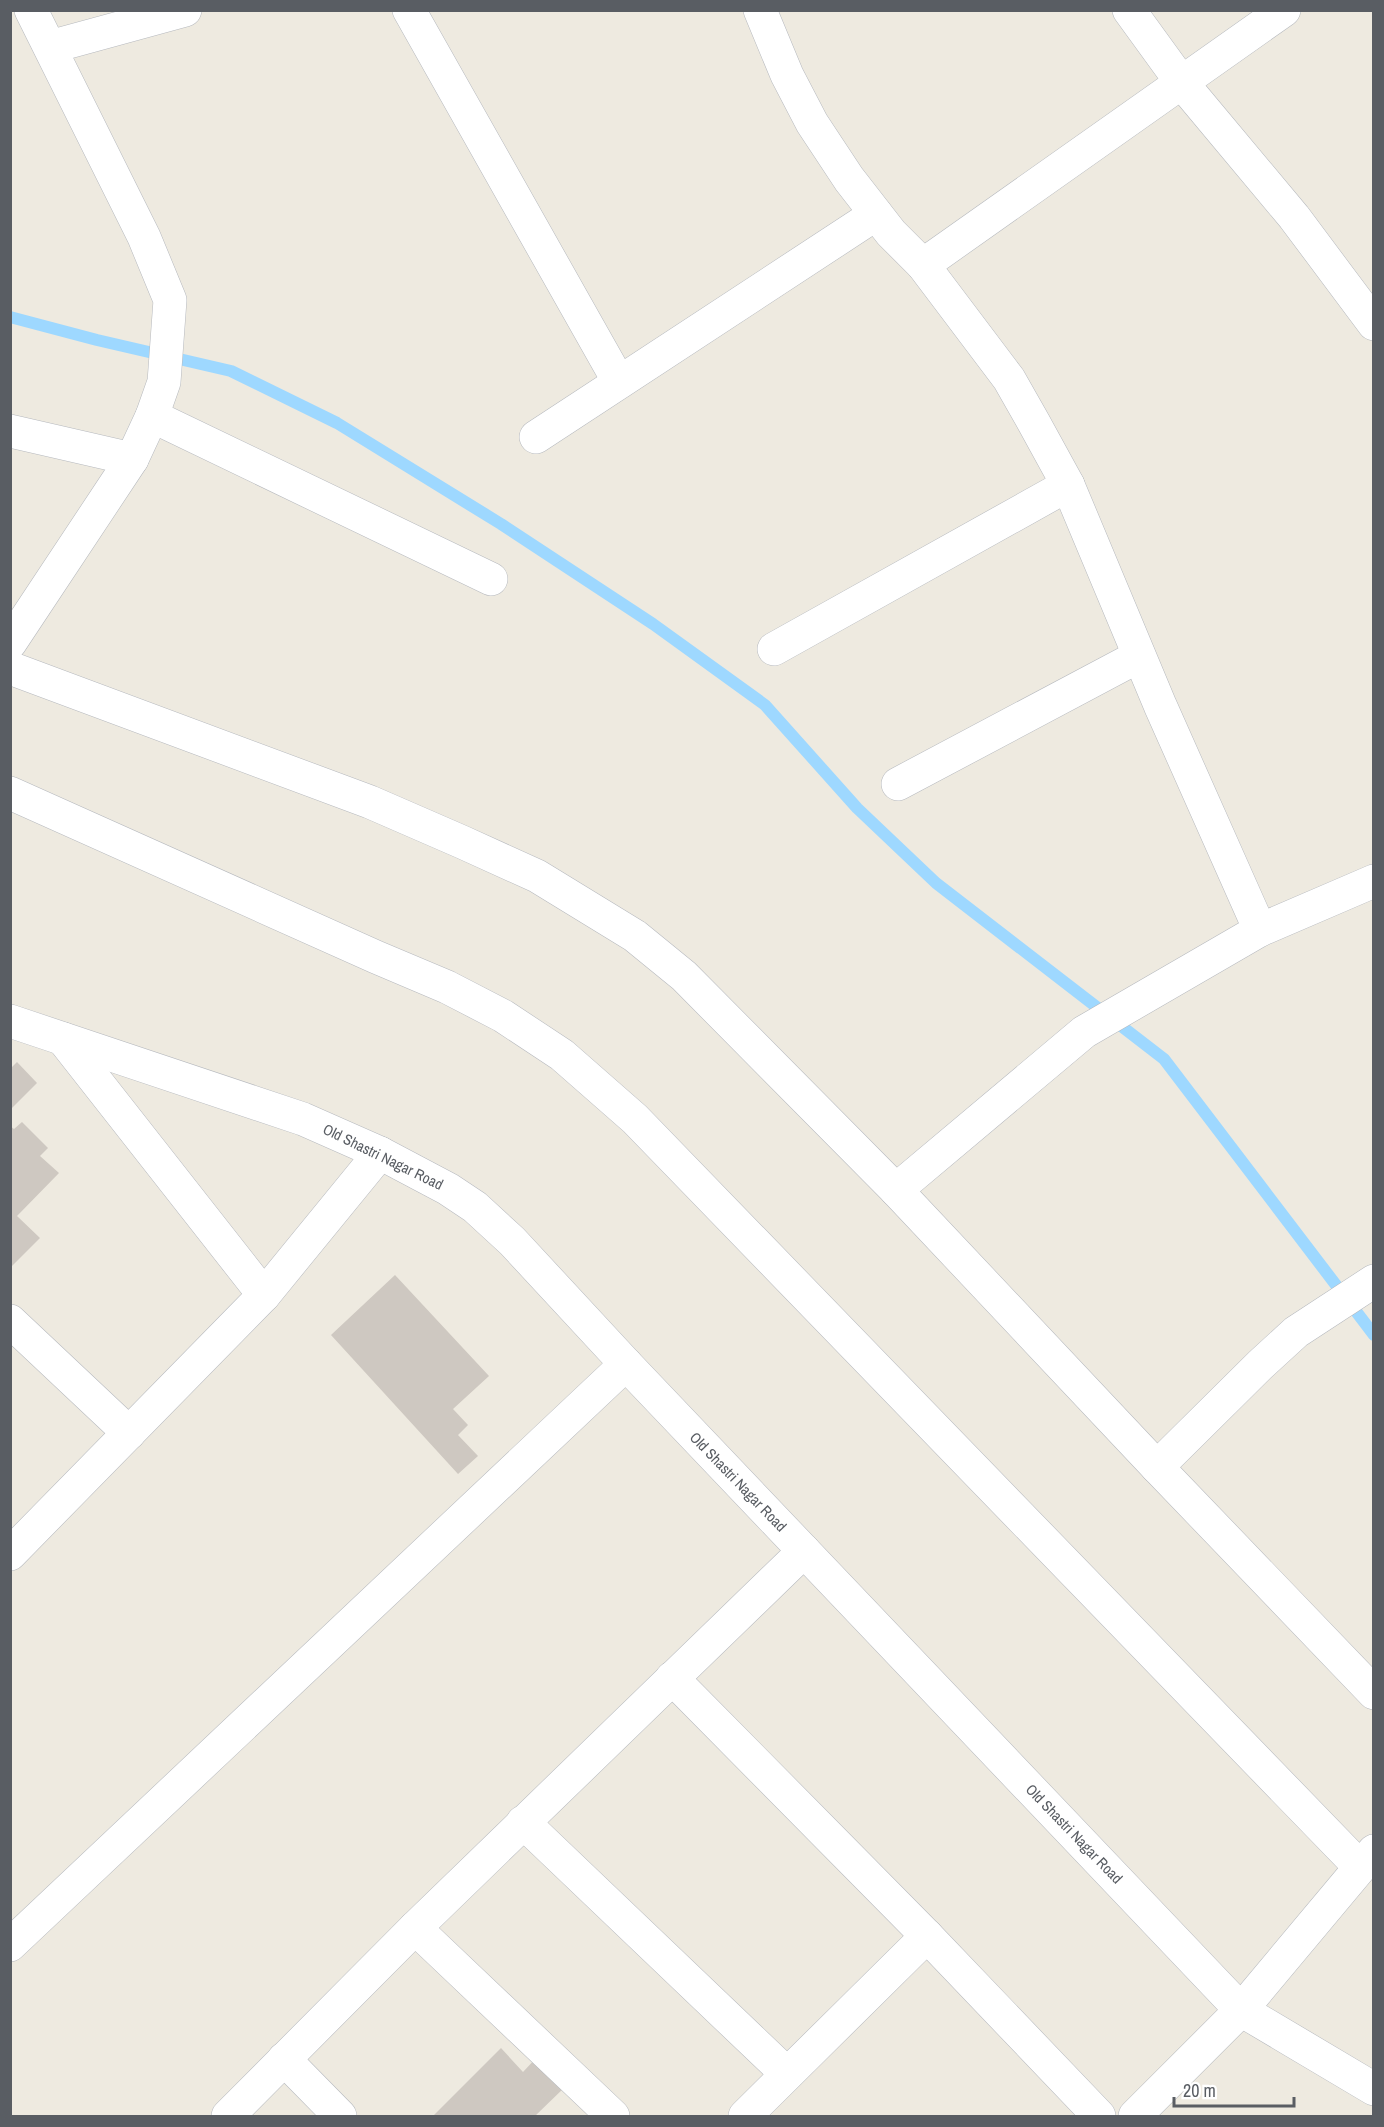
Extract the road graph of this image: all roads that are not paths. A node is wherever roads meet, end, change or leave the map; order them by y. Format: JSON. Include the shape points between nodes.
{"nodes":[{"id":1,"x":31,"y":10,"type":"edge"},
{"id":2,"x":185,"y":10,"type":"edge"},
{"id":3,"x":409,"y":10,"type":"edge"},
{"id":4,"x":760,"y":10,"type":"edge"},
{"id":5,"x":1129,"y":10,"type":"edge"},
{"id":6,"x":1284,"y":10,"type":"edge"},
{"id":7,"x":50,"y":47,"type":"junction"},
{"id":8,"x":1182,"y":83,"type":"junction"},
{"id":9,"x":876,"y":214,"type":"junction"},
{"id":10,"x":923,"y":265,"type":"junction"},
{"id":11,"x":1372,"y":317,"type":"edge"},
{"id":12,"x":620,"y":382,"type":"junction"},
{"id":13,"x":152,"y":416,"type":"junction"},
{"id":14,"x":10,"y":431,"type":"edge"},
{"id":15,"x":536,"y":437,"type":"dead end"},
{"id":16,"x":132,"y":459,"type":"junction"},
{"id":17,"x":1068,"y":485,"type":"junction"},
{"id":18,"x":491,"y":579,"type":"dead end"},
{"id":19,"x":10,"y":643,"type":"edge"},
{"id":20,"x":774,"y":649,"type":"dead end"},
{"id":21,"x":1139,"y":656,"type":"junction"},
{"id":22,"x":10,"y":668,"type":"edge"},
{"id":23,"x":898,"y":784,"type":"dead end"},
{"id":24,"x":10,"y":793,"type":"edge"},
{"id":25,"x":1374,"y":881,"type":"edge"},
{"id":26,"x":1260,"y":930,"type":"junction"},
{"id":27,"x":10,"y":1021,"type":"edge"},
{"id":28,"x":63,"y":1039,"type":"junction"},
{"id":29,"x":380,"y":1153,"type":"junction"},
{"id":30,"x":896,"y":1190,"type":"junction"},
{"id":31,"x":1370,"y":1284,"type":"edge"},
{"id":32,"x":264,"y":1295,"type":"junction"},
{"id":33,"x":10,"y":1321,"type":"edge"},
{"id":34,"x":626,"y":1364,"type":"junction"},
{"id":35,"x":129,"y":1433,"type":"junction"},
{"id":36,"x":1157,"y":1467,"type":"junction"},
{"id":37,"x":12,"y":1548,"type":"edge"},
{"id":38,"x":804,"y":1551,"type":"junction"},
{"id":39,"x":672,"y":1678,"type":"junction"},
{"id":40,"x":1374,"y":1693,"type":"edge"},
{"id":41,"x":523,"y":1822,"type":"junction"},
{"id":42,"x":1366,"y":1858,"type":"edge"},
{"id":43,"x":415,"y":1928,"type":"junction"},
{"id":44,"x":927,"y":1936,"type":"junction"},
{"id":45,"x":10,"y":1945,"type":"edge"},
{"id":46,"x":1241,"y":2010,"type":"junction"},
{"id":47,"x":284,"y":2059,"type":"junction"},
{"id":48,"x":787,"y":2074,"type":"junction"},
{"id":49,"x":1374,"y":2089,"type":"edge"},
{"id":50,"x":228,"y":2116,"type":"edge"},
{"id":51,"x":340,"y":2116,"type":"edge"},
{"id":52,"x":613,"y":2116,"type":"edge"},
{"id":53,"x":745,"y":2116,"type":"edge"},
{"id":54,"x":1099,"y":2116,"type":"edge"},
{"id":55,"x":1135,"y":2116,"type":"edge"}],
"edges":[{"from":1,"to":7,"type":"street"},
{"from":2,"to":7,"type":"street"},
{"from":3,"to":12,"type":"street"},
{"from":4,"to":9,"type":"street","via":[[812,123]]},
{"from":5,"to":8,"type":"street"},
{"from":6,"to":8,"type":"street"},
{"from":7,"to":13,"type":"street","via":[[144,237],[170,300],[164,382]]},
{"from":8,"to":10,"type":"street"},
{"from":8,"to":11,"type":"street"},
{"from":9,"to":10,"type":"street"},
{"from":9,"to":12,"type":"street"},
{"from":10,"to":17,"type":"street","via":[[1009,379]]},
{"from":12,"to":15,"type":"street"},
{"from":13,"to":16,"type":"street"},
{"from":13,"to":18,"type":"street"},
{"from":14,"to":16,"type":"street"},
{"from":16,"to":19,"type":"street"},
{"from":17,"to":20,"type":"street"},
{"from":17,"to":21,"type":"street"},
{"from":21,"to":23,"type":"street"},
{"from":21,"to":26,"type":"street"},
{"from":22,"to":30,"type":"street","via":[[370,802],[537,876],[635,936],[684,976]]},
{"from":24,"to":42,"type":"street","via":[[447,987],[503,1016],[562,1055],[642,1127]]},
{"from":25,"to":26,"type":"street"},
{"from":26,"to":30,"type":"street","via":[[1084,1032]]},
{"from":27,"to":28,"type":"street","name":"Old Shastri Nagar Road"},
{"from":28,"to":29,"type":"street","name":"Old Shastri Nagar Road","via":[[303,1119]]},
{"from":28,"to":32,"type":"street"},
{"from":29,"to":32,"type":"street"},
{"from":29,"to":34,"type":"street","name":"Old Shastri Nagar Road","via":[[475,1207],[512,1240]]},
{"from":30,"to":36,"type":"street"},
{"from":31,"to":36,"type":"street","via":[[1296,1332]]},
{"from":32,"to":35,"type":"street"},
{"from":33,"to":35,"type":"street"},
{"from":34,"to":38,"type":"street","name":"Old Shastri Nagar Road"},
{"from":34,"to":45,"type":"street"},
{"from":35,"to":37,"type":"street"},
{"from":36,"to":40,"type":"street"},
{"from":38,"to":39,"type":"street"},
{"from":38,"to":46,"type":"street","name":"Old Shastri Nagar Road"},
{"from":39,"to":41,"type":"street"},
{"from":39,"to":44,"type":"street"},
{"from":41,"to":43,"type":"street"},
{"from":41,"to":48,"type":"street"},
{"from":42,"to":46,"type":"street"},
{"from":43,"to":47,"type":"street"},
{"from":43,"to":52,"type":"street"},
{"from":44,"to":48,"type":"street"},
{"from":44,"to":54,"type":"street"},
{"from":46,"to":49,"type":"street","name":"Old Shastri Nagar Road"},
{"from":46,"to":55,"type":"street"},
{"from":47,"to":50,"type":"street"},
{"from":47,"to":51,"type":"street"},
{"from":48,"to":53,"type":"street"}]}
